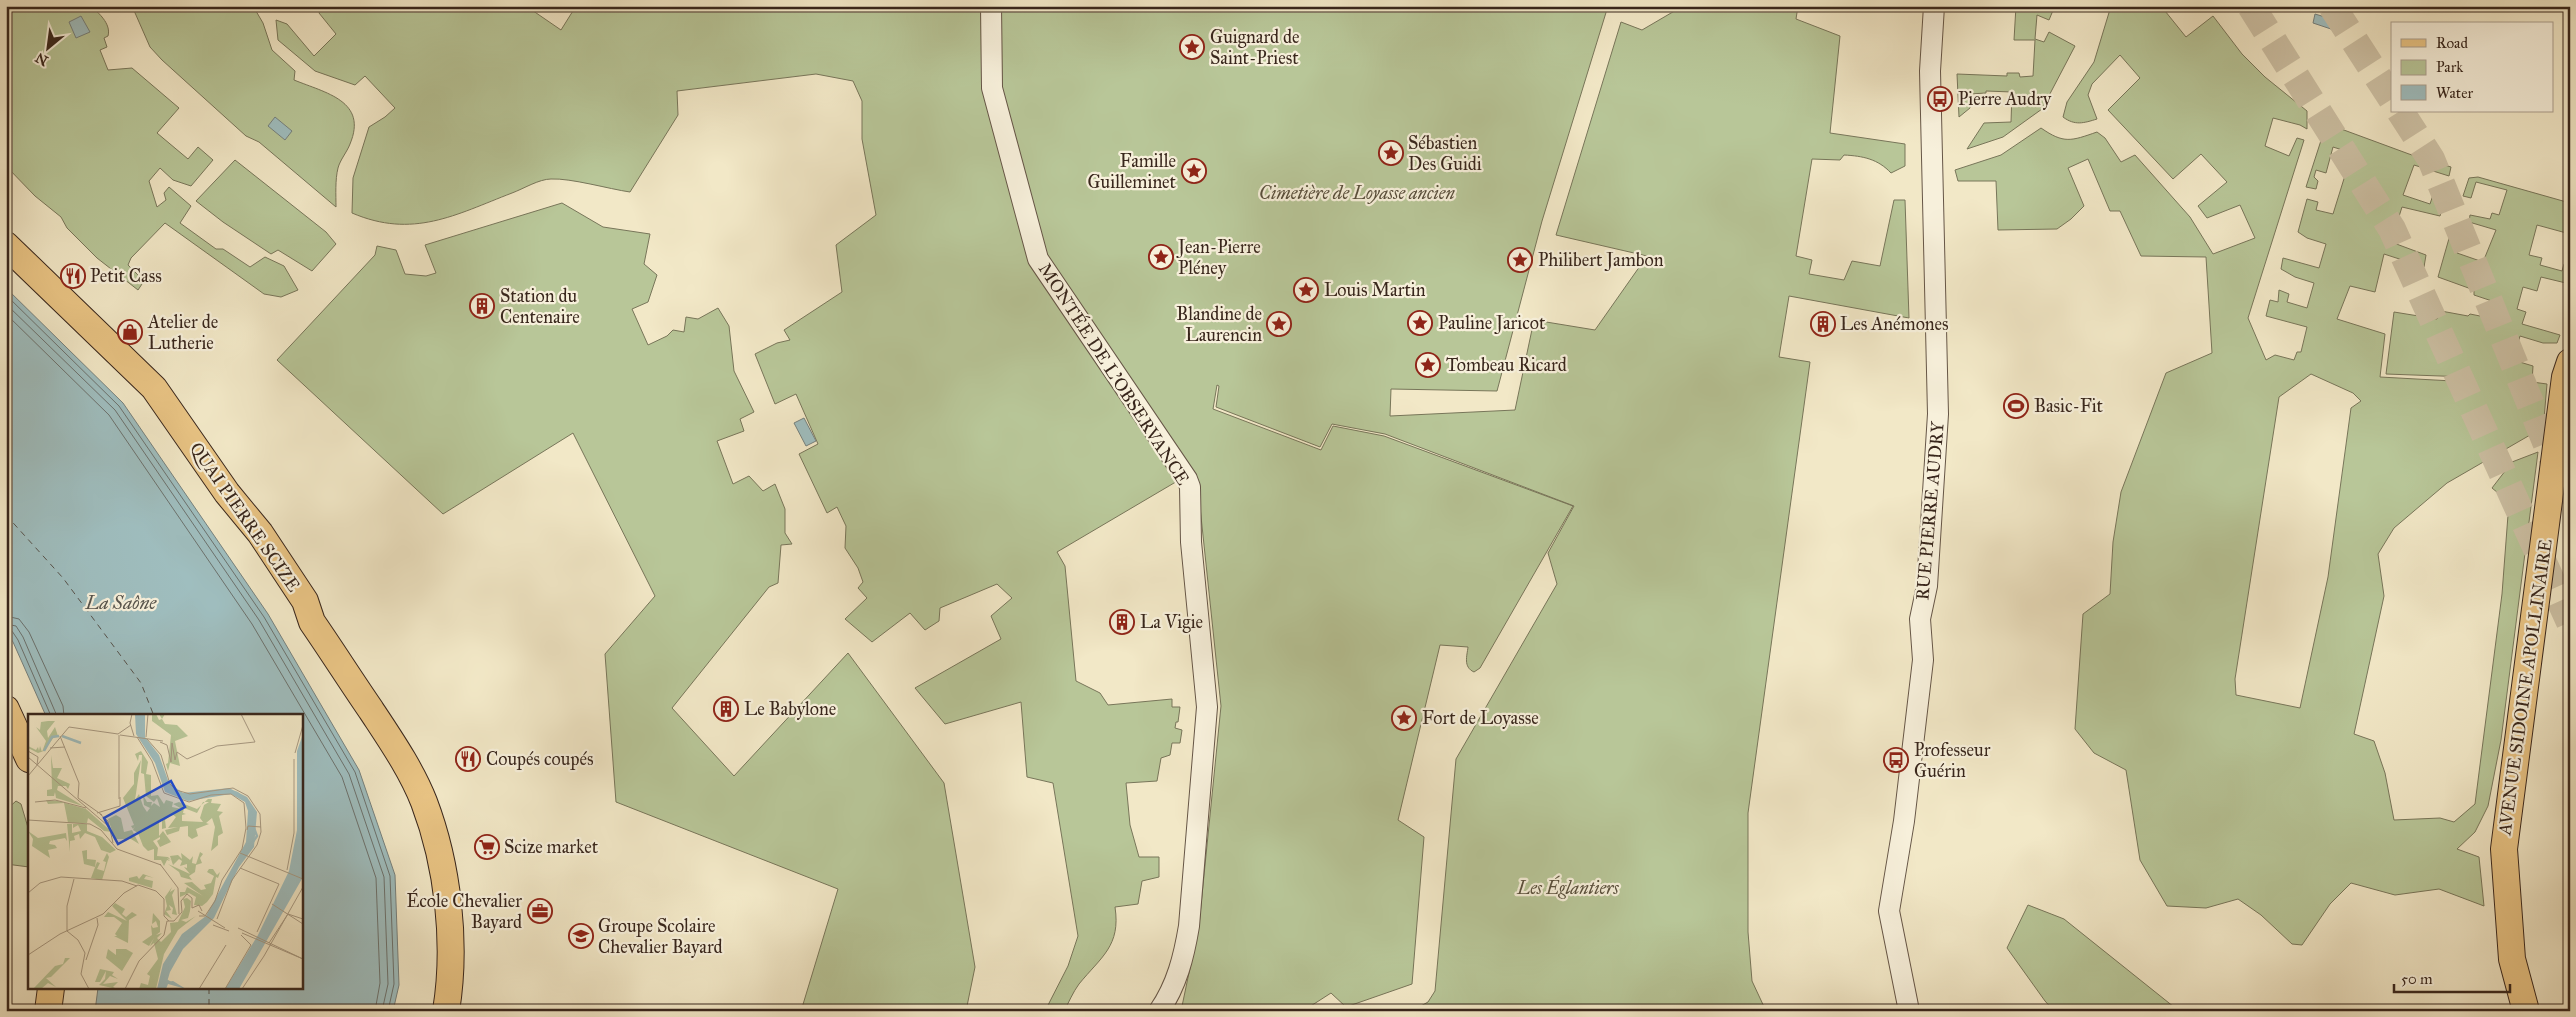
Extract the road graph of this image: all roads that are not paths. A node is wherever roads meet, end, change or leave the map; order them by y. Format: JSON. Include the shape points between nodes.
{"nodes":[{"id":1,"x":991,"y":6,"type":"edge"},
{"id":2,"x":1934,"y":6,"type":"edge"},
{"id":3,"x":6,"y":245,"type":"edge"},
{"id":4,"x":2570,"y":362,"type":"edge"},
{"id":5,"x":6,"y":710,"type":"edge"},
{"id":6,"x":28,"y":757,"type":"edge"},
{"id":7,"x":51,"y":990,"type":"edge"},
{"id":8,"x":48,"y":1011,"type":"edge"},
{"id":9,"x":446,"y":1011,"type":"edge"},
{"id":10,"x":1159,"y":1011,"type":"edge"},
{"id":11,"x":1909,"y":1011,"type":"edge"},
{"id":12,"x":2526,"y":1011,"type":"edge"}],
"edges":[{"from":1,"to":10,"type":"street","name":"MONTÉE DE L'OBSERVANCE","via":[[992,88],[1038,259],[1188,479],[1190,487],[1191,542],[1207,707],[1189,926],[1182,962]]},
{"from":2,"to":11,"type":"street","name":"RUE PIERRE AUDRY","via":[[1930,71],[1938,414],[1928,586],[1920,619],[1923,660],[1904,821],[1889,911]]},
{"from":3,"to":9,"type":"main road","name":"QUAI PIERRE SCIZE","via":[[154,388],[226,493],[260,533],[305,601],[312,622],[398,751],[423,801],[435,838],[444,885],[450,969]]},
{"from":4,"to":12,"type":"main road","name":"AVENUE SIDOINE APOLLINAIRE","via":[[2565,377],[2504,849],[2512,959]]},
{"from":5,"to":6,"type":"main road"},
{"from":7,"to":8,"type":"main road"}]}
